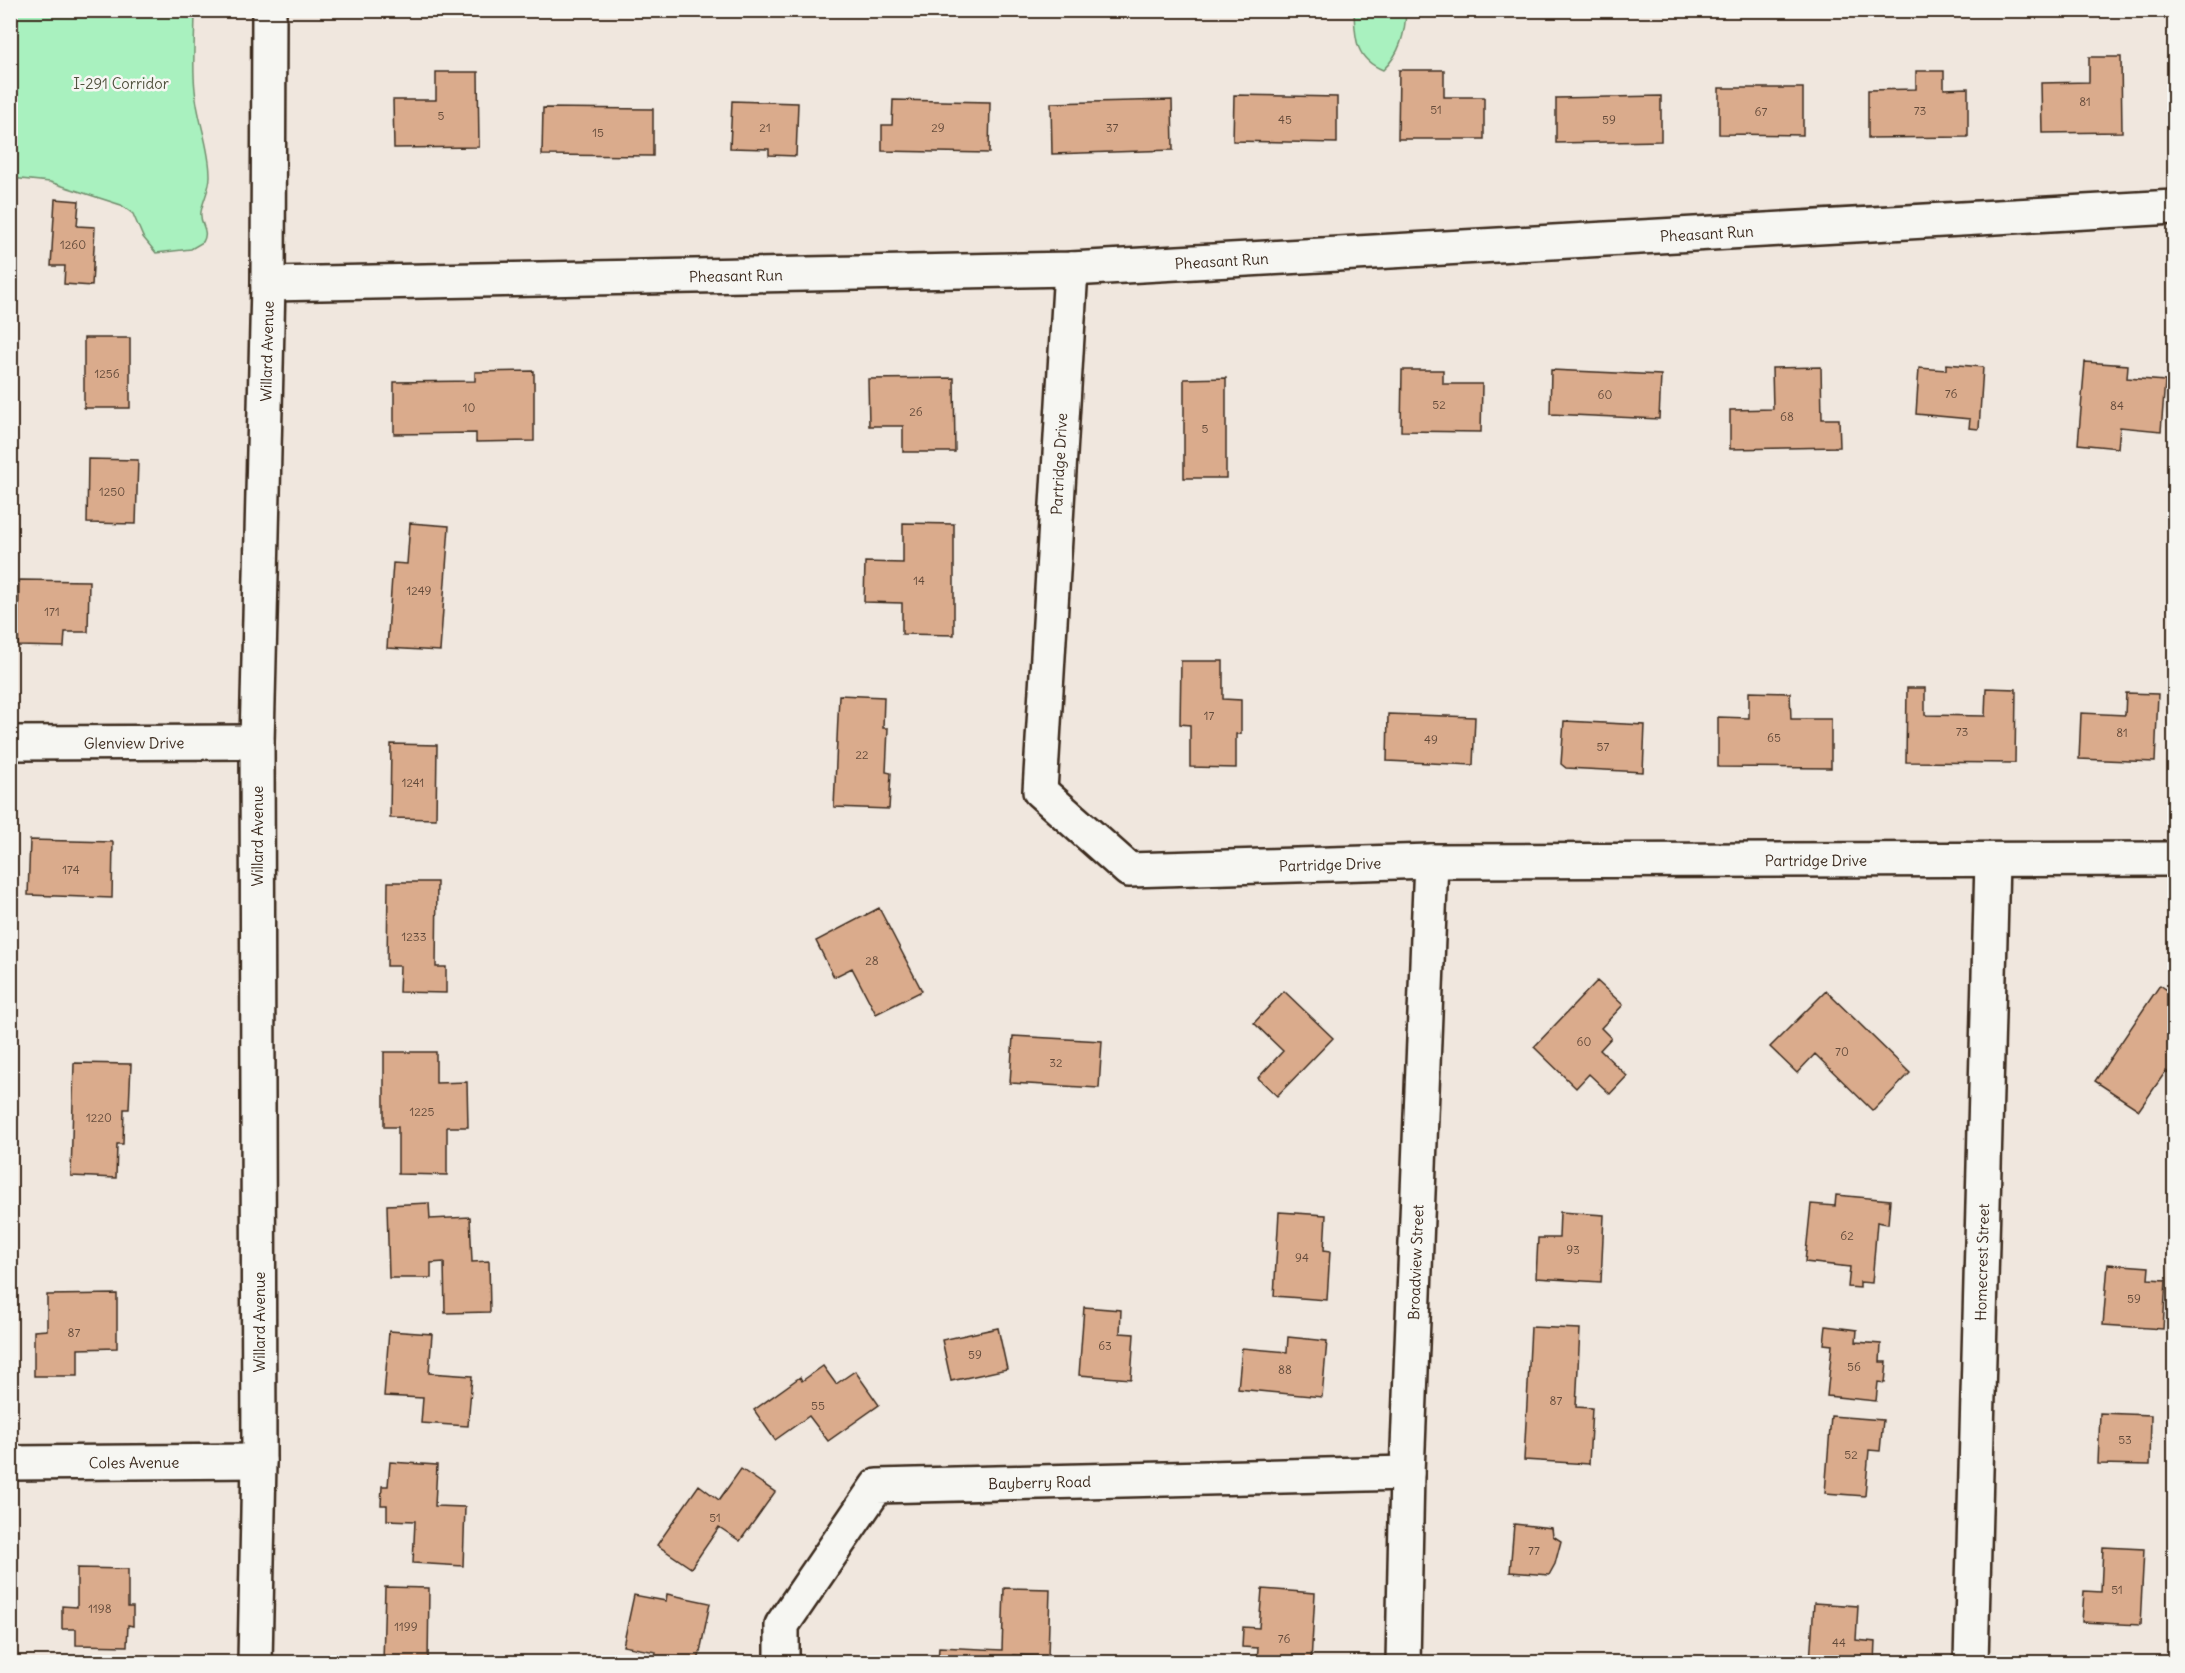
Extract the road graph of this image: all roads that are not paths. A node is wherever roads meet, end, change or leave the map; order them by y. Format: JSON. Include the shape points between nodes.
{"nodes":[{"id":1,"x":269,"y":10,"type":"edge"},
{"id":2,"x":2175,"y":207,"type":"edge"},
{"id":3,"x":1071,"y":269,"type":"junction"},
{"id":4,"x":268,"y":284,"type":"junction"},
{"id":5,"x":10,"y":742,"type":"edge"},
{"id":6,"x":257,"y":742,"type":"junction"},
{"id":7,"x":2175,"y":859,"type":"edge"},
{"id":8,"x":1431,"y":861,"type":"junction"},
{"id":9,"x":1992,"y":861,"type":"junction"},
{"id":10,"x":259,"y":1461,"type":"junction"},
{"id":11,"x":10,"y":1463,"type":"edge"},
{"id":12,"x":1407,"y":1473,"type":"junction"},
{"id":13,"x":255,"y":1662,"type":"edge"},
{"id":14,"x":782,"y":1662,"type":"edge"},
{"id":15,"x":1403,"y":1662,"type":"edge"},
{"id":16,"x":1971,"y":1662,"type":"edge"}],
"edges":[{"from":1,"to":4,"type":"street","name":"Willard Avenue"},
{"from":2,"to":3,"type":"street","name":"Pheasant Run"},
{"from":3,"to":4,"type":"street","name":"Pheasant Run"},
{"from":3,"to":8,"type":"street","name":"Partridge Drive","via":[[1040,791],[1129,870]]},
{"from":4,"to":6,"type":"street","name":"Willard Avenue"},
{"from":5,"to":6,"type":"street","name":"Glenview Drive"},
{"from":6,"to":10,"type":"street","name":"Willard Avenue"},
{"from":7,"to":9,"type":"street","name":"Partridge Drive"},
{"from":8,"to":9,"type":"street","name":"Partridge Drive"},
{"from":8,"to":12,"type":"street","name":"Broadview Street"},
{"from":9,"to":16,"type":"street","name":"Homecrest Street"},
{"from":10,"to":11,"type":"street","name":"Coles Avenue"},
{"from":10,"to":13,"type":"street","name":"Willard Avenue"},
{"from":12,"to":14,"type":"street","name":"Bayberry Road","via":[[877,1486],[782,1625]]},
{"from":12,"to":15,"type":"street","name":"Broadview Street"}]}
